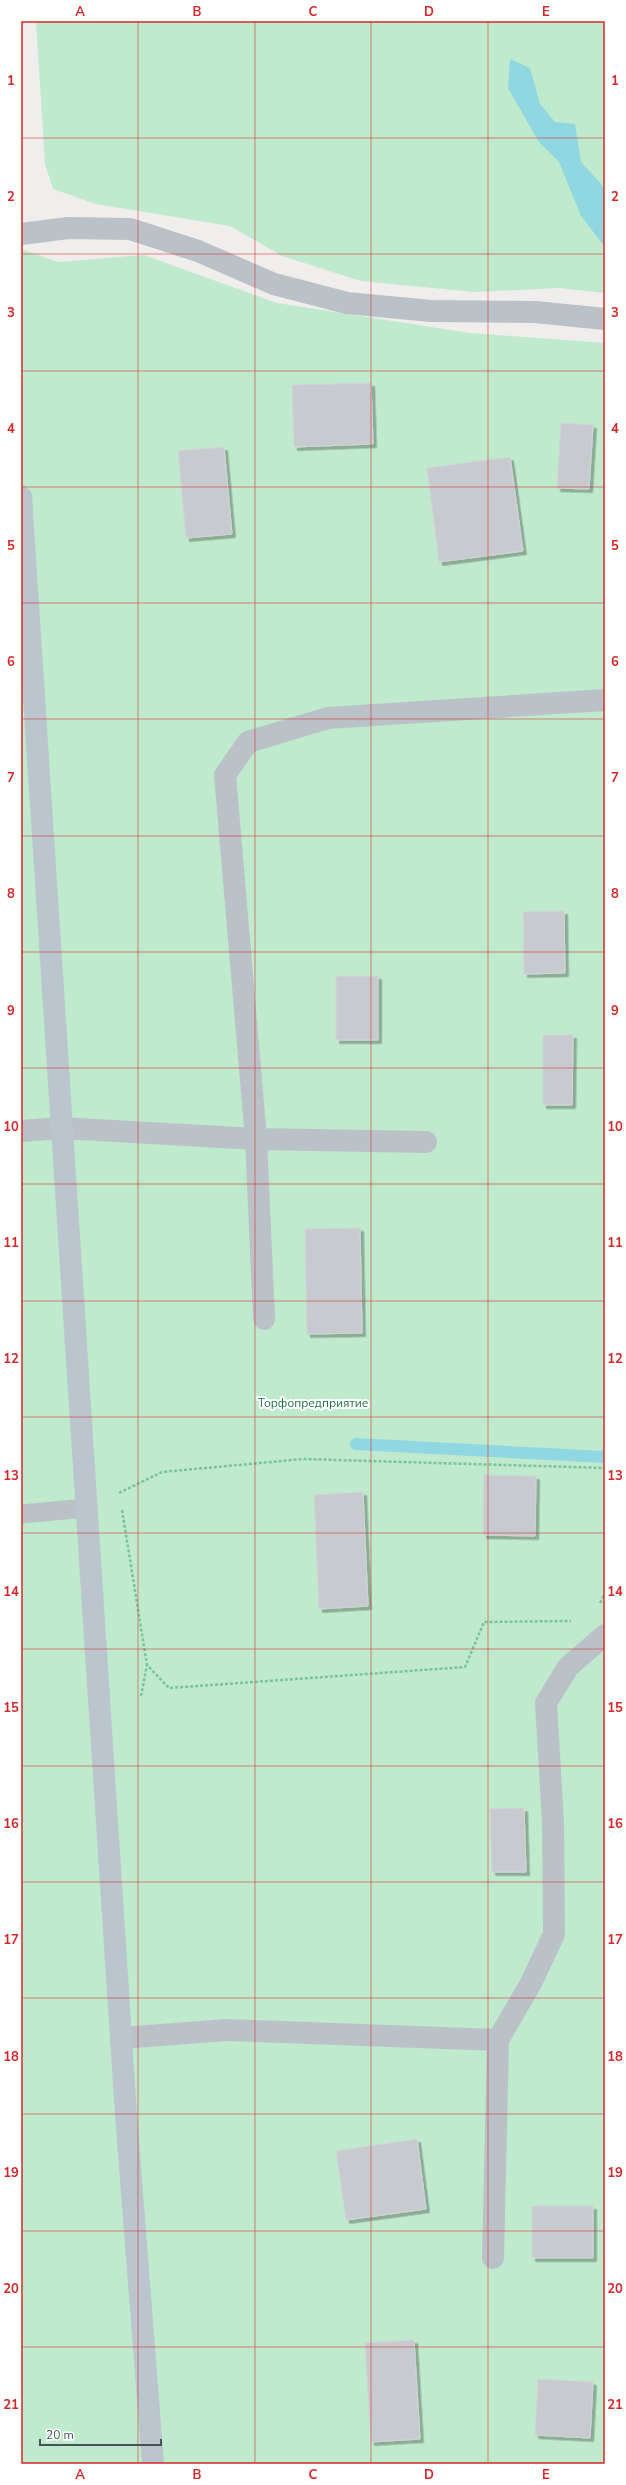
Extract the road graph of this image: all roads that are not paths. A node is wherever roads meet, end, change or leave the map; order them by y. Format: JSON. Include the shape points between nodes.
{"nodes":[{"id":1,"x":21,"y":234,"type":"edge"},
{"id":2,"x":605,"y":319,"type":"edge"},
{"id":3,"x":21,"y":497,"type":"edge"},
{"id":4,"x":605,"y":700,"type":"edge"},
{"id":5,"x":61,"y":1128,"type":"junction"},
{"id":6,"x":21,"y":1131,"type":"edge"},
{"id":7,"x":256,"y":1139,"type":"junction"},
{"id":8,"x":426,"y":1142,"type":"dead end"},
{"id":9,"x":264,"y":1319,"type":"dead end"},
{"id":10,"x":86,"y":1508,"type":"junction"},
{"id":11,"x":21,"y":1514,"type":"edge"},
{"id":12,"x":605,"y":1635,"type":"edge"},
{"id":13,"x":121,"y":2038,"type":"junction"},
{"id":14,"x":498,"y":2040,"type":"junction"},
{"id":15,"x":493,"y":2258,"type":"dead end"},
{"id":16,"x":153,"y":2464,"type":"edge"}],
"edges":[{"from":1,"to":2,"type":"street","via":[[68,228],[130,229],[198,251],[274,284],[347,303],[432,311],[535,312]]},
{"from":3,"to":5,"type":"main road"},
{"from":4,"to":7,"type":"street","via":[[328,718],[248,742],[225,775]]},
{"from":5,"to":6,"type":"street"},
{"from":5,"to":7,"type":"street"},
{"from":5,"to":10,"type":"main road"},
{"from":7,"to":8,"type":"street"},
{"from":7,"to":9,"type":"street"},
{"from":10,"to":11,"type":"lane"},
{"from":10,"to":13,"type":"main road"},
{"from":12,"to":14,"type":"street","via":[[568,1667],[546,1703],[553,1824],[554,1934],[531,1984]]},
{"from":13,"to":14,"type":"street","via":[[227,2030]]},
{"from":13,"to":16,"type":"main road"},
{"from":14,"to":15,"type":"street"}]}
